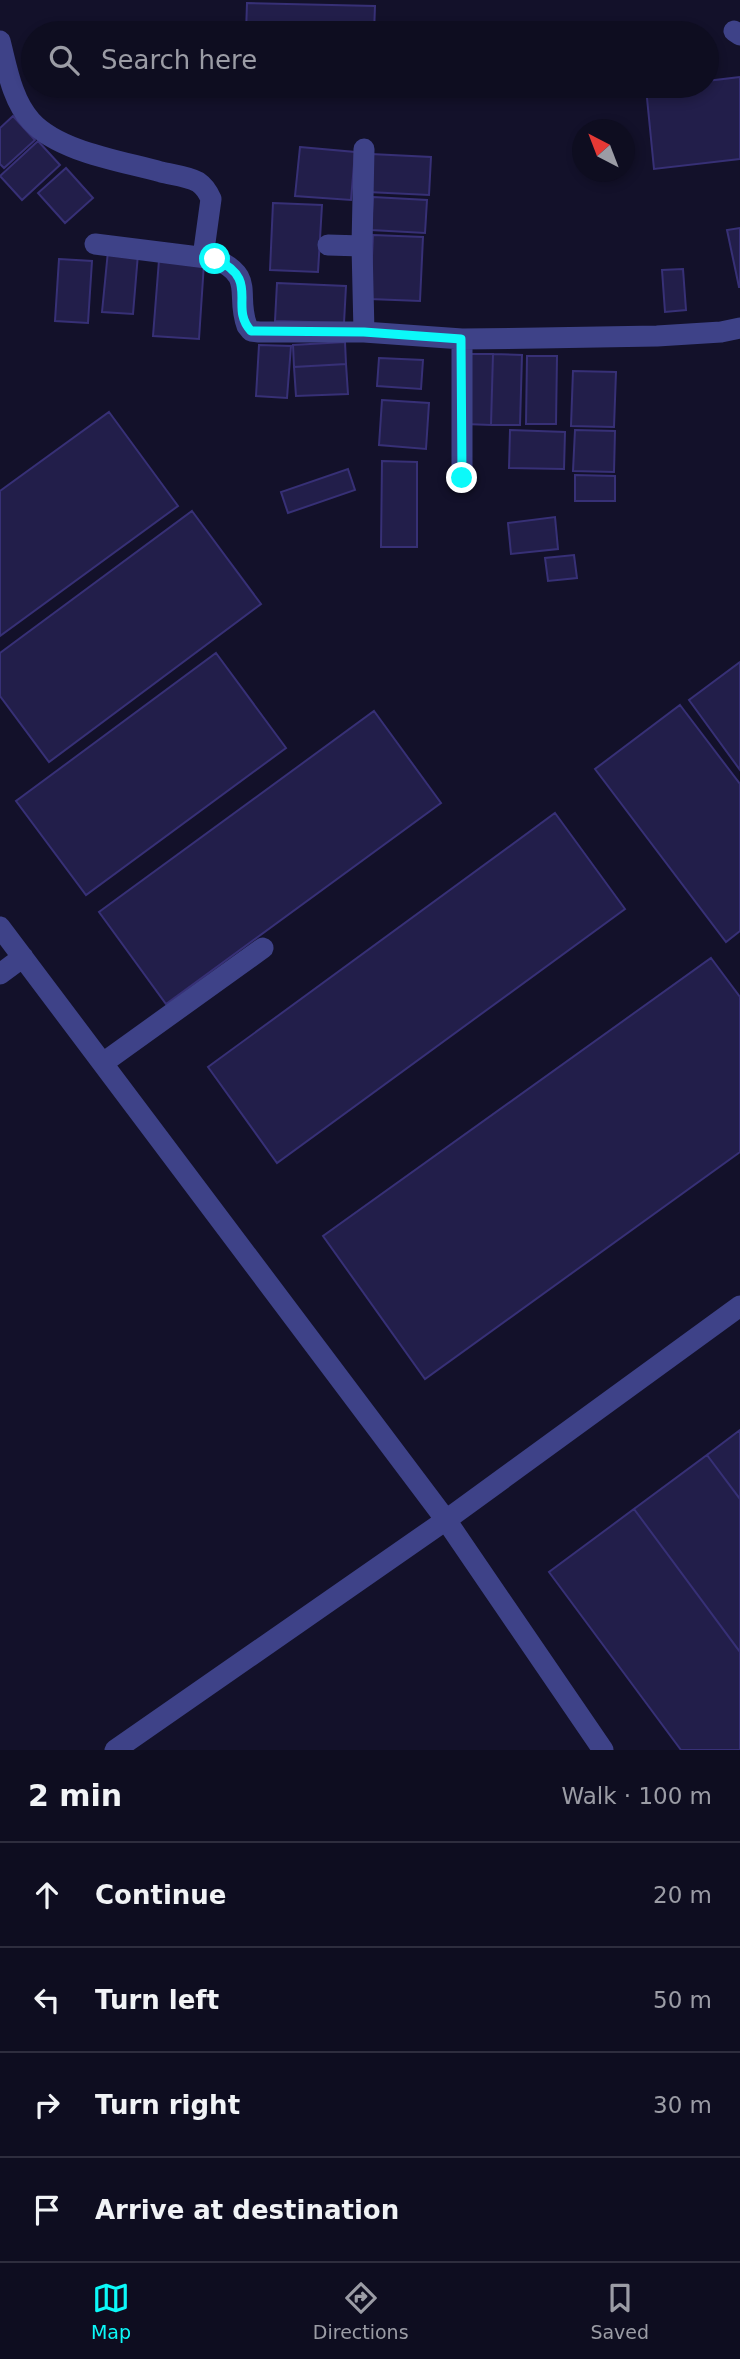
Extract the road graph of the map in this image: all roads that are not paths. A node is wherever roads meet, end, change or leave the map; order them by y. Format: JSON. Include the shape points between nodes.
{"nodes":[{"id":1,"x":0,"y":41,"type":"edge"},
{"id":2,"x":364,"y":149,"type":"dead end"},
{"id":3,"x":95,"y":244,"type":"dead end"},
{"id":4,"x":328,"y":245,"type":"dead end"},
{"id":5,"x":362,"y":246,"type":"junction"},
{"id":6,"x":203,"y":257,"type":"junction"},
{"id":7,"x":740,"y":328,"type":"edge"},
{"id":8,"x":364,"y":332,"type":"junction"},
{"id":9,"x":461,"y":339,"type":"junction"},
{"id":10,"x":462,"y":478,"type":"dead end"},
{"id":11,"x":0,"y":927,"type":"edge"},
{"id":12,"x":263,"y":948,"type":"dead end"},
{"id":13,"x":23,"y":957,"type":"junction"},
{"id":14,"x":0,"y":974,"type":"edge"},
{"id":15,"x":103,"y":1063,"type":"junction"},
{"id":16,"x":740,"y":1306,"type":"edge"},
{"id":17,"x":446,"y":1520,"type":"junction"},
{"id":18,"x":115,"y":1750,"type":"edge"},
{"id":19,"x":603,"y":1750,"type":"edge"}],
"edges":[{"from":1,"to":6,"type":"street","via":[[20,103],[31,121],[52,139],[188,178],[207,190],[211,199]]},
{"from":2,"to":5,"type":"street"},
{"from":3,"to":6,"type":"street"},
{"from":4,"to":5,"type":"street"},
{"from":5,"to":8,"type":"street"},
{"from":6,"to":8,"type":"street","via":[[236,271],[242,282],[245,322],[251,331]]},
{"from":7,"to":9,"type":"street","via":[[657,337]]},
{"from":8,"to":9,"type":"street"},
{"from":9,"to":10,"type":"street"},
{"from":11,"to":13,"type":"street"},
{"from":12,"to":15,"type":"street"},
{"from":13,"to":14,"type":"street"},
{"from":13,"to":15,"type":"street"},
{"from":15,"to":17,"type":"street"},
{"from":16,"to":17,"type":"street"},
{"from":17,"to":18,"type":"street"},
{"from":17,"to":19,"type":"street"}]}
